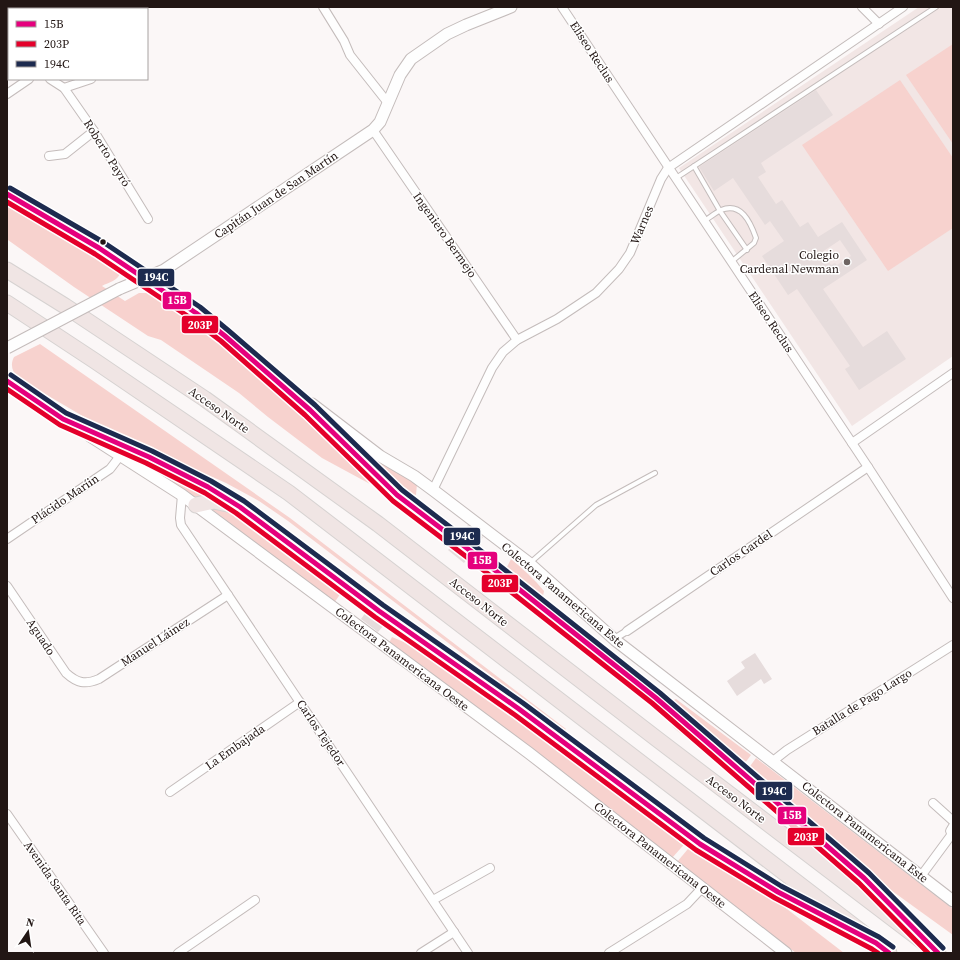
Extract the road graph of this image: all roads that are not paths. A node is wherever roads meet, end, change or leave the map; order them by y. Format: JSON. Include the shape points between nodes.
{"nodes":[{"id":1,"x":323,"y":7,"type":"edge"},
{"id":2,"x":510,"y":7,"type":"edge"},
{"id":3,"x":562,"y":7,"type":"edge"},
{"id":4,"x":862,"y":7,"type":"edge"},
{"id":5,"x":903,"y":7,"type":"edge"},
{"id":6,"x":936,"y":7,"type":"edge"},
{"id":7,"x":879,"y":24,"type":"junction"},
{"id":8,"x":28,"y":80,"type":"edge"},
{"id":9,"x":52,"y":80,"type":"edge"},
{"id":10,"x":88,"y":80,"type":"edge"},
{"id":11,"x":64,"y":88,"type":"junction"},
{"id":12,"x":7,"y":94,"type":"edge"},
{"id":13,"x":388,"y":103,"type":"junction"},
{"id":14,"x":373,"y":130,"type":"junction"},
{"id":15,"x":94,"y":131,"type":"junction"},
{"id":16,"x":49,"y":156,"type":"dead end"},
{"id":17,"x":694,"y":166,"type":"junction"},
{"id":18,"x":668,"y":168,"type":"junction"},
{"id":19,"x":675,"y":178,"type":"junction"},
{"id":20,"x":10,"y":195,"type":"edge"},
{"id":21,"x":720,"y":211,"type":"junction"},
{"id":22,"x":148,"y":219,"type":"dead end"},
{"id":23,"x":704,"y":222,"type":"junction"},
{"id":24,"x":746,"y":250,"type":"junction"},
{"id":25,"x":731,"y":262,"type":"junction"},
{"id":26,"x":7,"y":270,"type":"edge"},
{"id":27,"x":145,"y":278,"type":"junction"},
{"id":28,"x":7,"y":303,"type":"edge"},
{"id":29,"x":225,"y":336,"type":"junction"},
{"id":30,"x":517,"y":340,"type":"junction"},
{"id":31,"x":7,"y":348,"type":"edge"},
{"id":32,"x":953,"y":373,"type":"edge"},
{"id":33,"x":7,"y":381,"type":"edge"},
{"id":34,"x":63,"y":419,"type":"junction"},
{"id":35,"x":852,"y":443,"type":"junction"},
{"id":36,"x":120,"y":456,"type":"junction"},
{"id":37,"x":868,"y":467,"type":"junction"},
{"id":38,"x":655,"y":473,"type":"dead end"},
{"id":39,"x":433,"y":490,"type":"junction"},
{"id":40,"x":182,"y":495,"type":"junction"},
{"id":41,"x":196,"y":505,"type":"junction"},
{"id":42,"x":240,"y":507,"type":"junction"},
{"id":43,"x":181,"y":510,"type":"junction"},
{"id":44,"x":7,"y":539,"type":"edge"},
{"id":45,"x":456,"y":540,"type":"tunnel mouth"},
{"id":46,"x":472,"y":552,"type":"tunnel mouth"},
{"id":47,"x":529,"y":564,"type":"junction"},
{"id":48,"x":7,"y":586,"type":"edge"},
{"id":49,"x":228,"y":594,"type":"junction"},
{"id":50,"x":953,"y":598,"type":"edge"},
{"id":51,"x":371,"y":605,"type":"tunnel mouth"},
{"id":52,"x":389,"y":618,"type":"tunnel mouth"},
{"id":53,"x":627,"y":631,"type":"joint"},
{"id":54,"x":614,"y":639,"type":"junction"},
{"id":55,"x":953,"y":645,"type":"edge"},
{"id":56,"x":80,"y":682,"type":"joint"},
{"id":57,"x":300,"y":702,"type":"junction"},
{"id":58,"x":773,"y":761,"type":"junction"},
{"id":59,"x":170,"y":792,"type":"dead end"},
{"id":60,"x":933,"y":802,"type":"dead end"},
{"id":61,"x":7,"y":814,"type":"edge"},
{"id":62,"x":953,"y":821,"type":"edge"},
{"id":63,"x":953,"y":832,"type":"edge"},
{"id":64,"x":490,"y":868,"type":"dead end"},
{"id":65,"x":921,"y":876,"type":"junction"},
{"id":66,"x":702,"y":888,"type":"junction"},
{"id":67,"x":255,"y":900,"type":"dead end"},
{"id":68,"x":433,"y":900,"type":"junction"},
{"id":69,"x":953,"y":901,"type":"edge"},
{"id":70,"x":454,"y":932,"type":"junction"},
{"id":71,"x":876,"y":943,"type":"junction"},
{"id":72,"x":613,"y":952,"type":"edge"},
{"id":73,"x":937,"y":952,"type":"edge"},
{"id":74,"x":104,"y":953,"type":"edge"},
{"id":75,"x":178,"y":953,"type":"edge"},
{"id":76,"x":421,"y":953,"type":"edge"},
{"id":77,"x":468,"y":953,"type":"edge"},
{"id":78,"x":786,"y":953,"type":"edge"},
{"id":79,"x":889,"y":953,"type":"edge"}],
"edges":[{"from":1,"to":13,"type":"street","via":[[350,55]]},
{"from":2,"to":13,"type":"street","name":"Capitán Juan de San Martín","via":[[466,24],[411,59],[400,75]]},
{"from":3,"to":18,"type":"street","name":"Eliseo Reclus"},
{"from":4,"to":7,"type":"street"},
{"from":5,"to":7,"type":"street","name":"Warnes"},
{"from":6,"to":17,"type":"lane"},
{"from":7,"to":18,"type":"street","name":"Warnes"},
{"from":8,"to":12,"type":"street"},
{"from":9,"to":11,"type":"street","name":"Roberto Payró"},
{"from":10,"to":11,"type":"street"},
{"from":11,"to":15,"type":"street","name":"Roberto Payró"},
{"from":13,"to":14,"type":"street","name":"Capitán Juan de San Martín","via":[[380,122]]},
{"from":14,"to":27,"type":"street","name":"Capitán Juan de San Martín","via":[[164,270]]},
{"from":14,"to":30,"type":"street","name":"Ingeniero Bermejo"},
{"from":15,"to":16,"type":"street","via":[[66,154]]},
{"from":15,"to":22,"type":"street","name":"Roberto Payró"},
{"from":17,"to":19,"type":"lane"},
{"from":17,"to":21,"type":"lane"},
{"from":18,"to":19,"type":"street","name":"Eliseo Reclus"},
{"from":18,"to":30,"type":"street","name":"Warnes","via":[[661,178],[630,253],[619,269],[596,292],[557,319]]},
{"from":19,"to":23,"type":"street","name":"Eliseo Reclus"},
{"from":20,"to":27,"type":"street","name":"Colectora Panamericana Este"},
{"from":21,"to":23,"type":"lane"},
{"from":21,"to":24,"type":"lane"},
{"from":21,"to":24,"type":"lane","via":[[736,208],[742,212],[756,238],[754,244]]},
{"from":23,"to":25,"type":"street","name":"Eliseo Reclus"},
{"from":24,"to":25,"type":"lane"},
{"from":25,"to":35,"type":"street","name":"Eliseo Reclus"},
{"from":26,"to":73,"type":"highway","name":"Acceso Norte","via":[[205,399],[378,524]]},
{"from":27,"to":29,"type":"street","name":"Colectora Panamericana Este"},
{"from":27,"to":31,"type":"street","name":"Capitán Juan de San Martín","bridge":true},
{"from":28,"to":71,"type":"highway","via":[[289,493]]},
{"from":29,"to":39,"type":"street","name":"Colectora Panamericana Este","via":[[364,445]]},
{"from":29,"to":45,"type":"highway","via":[[310,410],[398,495]]},
{"from":30,"to":39,"type":"street","name":"Warnes","via":[[503,352],[492,368]]},
{"from":32,"to":35,"type":"street"},
{"from":33,"to":34,"type":"street","name":"Colectora Panamericana Oeste"},
{"from":34,"to":36,"type":"street","name":"Colectora Panamericana Oeste"},
{"from":34,"to":42,"type":"highway","via":[[149,457],[208,487]]},
{"from":35,"to":37,"type":"street","name":"Eliseo Reclus"},
{"from":36,"to":40,"type":"street","name":"Colectora Panamericana Oeste"},
{"from":36,"to":44,"type":"street","name":"Plácido Maríin","via":[[110,469]]},
{"from":37,"to":50,"type":"street","name":"Eliseo Reclus"},
{"from":37,"to":53,"type":"street","name":"Carlos Gardel"},
{"from":38,"to":47,"type":"lane","via":[[596,505]]},
{"from":39,"to":47,"type":"street","name":"Colectora Panamericana Este"},
{"from":40,"to":41,"type":"street","name":"Colectora Panamericana Oeste"},
{"from":40,"to":43,"type":"street","name":"Carlos Tejedor"},
{"from":41,"to":42,"type":"highway","via":[[214,501]]},
{"from":41,"to":43,"type":"street","via":[[188,504]]},
{"from":41,"to":66,"type":"street","name":"Colectora Panamericana Oeste","via":[[529,753]]},
{"from":42,"to":51,"type":"highway"},
{"from":43,"to":49,"type":"street","name":"Carlos Tejedor","via":[[181,525]]},
{"from":46,"to":73,"type":"highway","via":[[656,698],[864,878]]},
{"from":47,"to":54,"type":"street","name":"Colectora Panamericana Este"},
{"from":48,"to":56,"type":"street","name":"Aguado","via":[[66,673]]},
{"from":49,"to":56,"type":"street","name":"Manuel Láinez","via":[[99,679]]},
{"from":49,"to":57,"type":"street","name":"Carlos Tejedor"},
{"from":52,"to":71,"type":"highway","via":[[520,709],[700,844],[778,892]]},
{"from":53,"to":54,"type":"street","name":"Carlos Gardel"},
{"from":54,"to":58,"type":"street","name":"Colectora Panamericana Este"},
{"from":55,"to":58,"type":"street","name":"Batalla de Pago Largo"},
{"from":57,"to":59,"type":"street","name":"La Embajada"},
{"from":57,"to":68,"type":"street","name":"Carlos Tejedor"},
{"from":58,"to":65,"type":"street","name":"Colectora Panamericana Este"},
{"from":60,"to":62,"type":"street"},
{"from":61,"to":74,"type":"street","name":"Avenida Santa Rita"},
{"from":63,"to":65,"type":"street"},
{"from":64,"to":68,"type":"street"},
{"from":65,"to":69,"type":"street","name":"Colectora Panamericana Este"},
{"from":66,"to":72,"type":"street","via":[[687,904]]},
{"from":66,"to":78,"type":"street","name":"Colectora Panamericana Oeste"},
{"from":67,"to":75,"type":"street"},
{"from":68,"to":70,"type":"street","name":"Carlos Tejedor"},
{"from":70,"to":76,"type":"street"},
{"from":70,"to":77,"type":"street","name":"Carlos Tejedor"},
{"from":71,"to":79,"type":"highway"}]}
